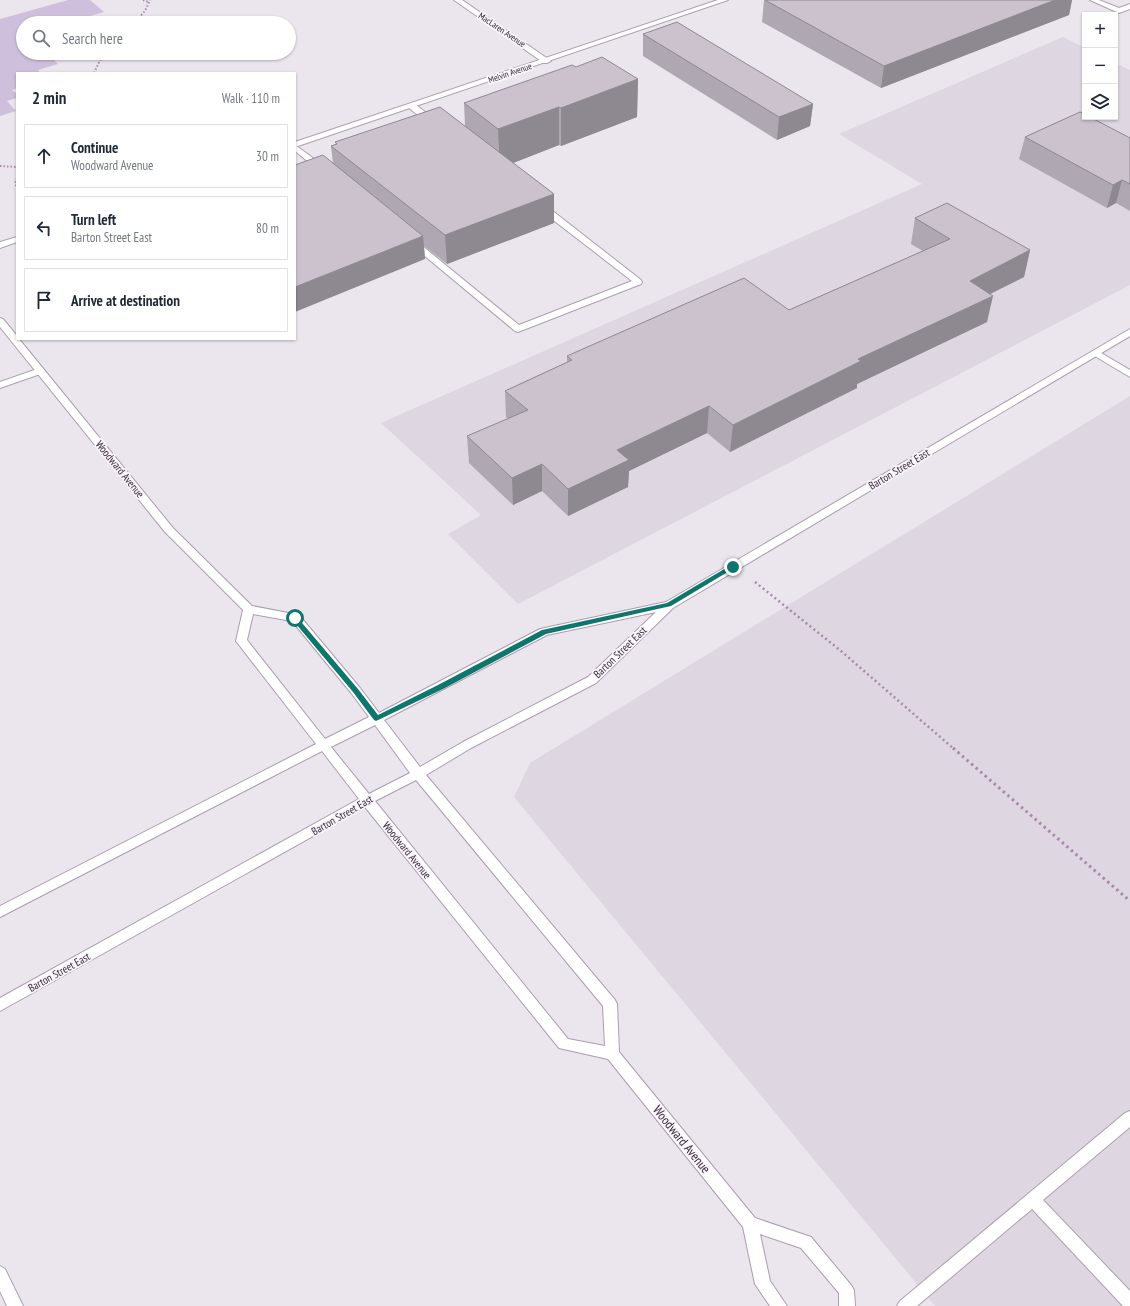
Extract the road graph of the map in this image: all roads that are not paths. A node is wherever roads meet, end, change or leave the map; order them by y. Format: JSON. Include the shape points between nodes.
{"nodes":[{"id":1,"x":457,"y":0,"type":"edge"},
{"id":2,"x":725,"y":0,"type":"edge"},
{"id":3,"x":1093,"y":0,"type":"edge"},
{"id":4,"x":1130,"y":6,"type":"edge"},
{"id":5,"x":547,"y":61,"type":"junction"},
{"id":6,"x":412,"y":106,"type":"junction"},
{"id":7,"x":440,"y":128,"type":"edge"},
{"id":8,"x":296,"y":146,"type":"edge"},
{"id":9,"x":296,"y":147,"type":"edge"},
{"id":10,"x":330,"y":175,"type":"edge"},
{"id":11,"x":533,"y":200,"type":"edge"},
{"id":12,"x":403,"y":235,"type":"edge"},
{"id":13,"x":16,"y":239,"type":"edge"},
{"id":14,"x":0,"y":245,"type":"edge"},
{"id":15,"x":0,"y":321,"type":"edge"},
{"id":16,"x":1130,"y":332,"type":"edge"},
{"id":17,"x":1096,"y":353,"type":"junction"},
{"id":18,"x":40,"y":371,"type":"junction"},
{"id":19,"x":1130,"y":374,"type":"edge"},
{"id":20,"x":0,"y":385,"type":"edge"},
{"id":21,"x":669,"y":605,"type":"junction"},
{"id":22,"x":249,"y":609,"type":"junction"},
{"id":23,"x":376,"y":719,"type":"junction"},
{"id":24,"x":324,"y":745,"type":"junction"},
{"id":25,"x":418,"y":774,"type":"junction"},
{"id":26,"x":367,"y":800,"type":"junction"},
{"id":27,"x":0,"y":912,"type":"edge"},
{"id":28,"x":0,"y":1005,"type":"edge"},
{"id":29,"x":612,"y":1054,"type":"junction"},
{"id":30,"x":1130,"y":1118,"type":"edge"},
{"id":31,"x":1033,"y":1200,"type":"junction"},
{"id":32,"x":750,"y":1224,"type":"junction"},
{"id":33,"x":0,"y":1274,"type":"edge"},
{"id":34,"x":1130,"y":1302,"type":"edge"},
{"id":35,"x":15,"y":1306,"type":"edge"},
{"id":36,"x":780,"y":1306,"type":"edge"},
{"id":37,"x":847,"y":1306,"type":"edge"},
{"id":38,"x":905,"y":1306,"type":"edge"}],
"edges":[{"from":1,"to":5,"type":"main road","name":"MacLaren Avenue"},
{"from":2,"to":5,"type":"main road","name":"Melvin Avenue"},
{"from":3,"to":4,"type":"main road","via":[[1119,11]]},
{"from":5,"to":6,"type":"main road","name":"Melvin Avenue"},
{"from":6,"to":7,"type":"main road"},
{"from":6,"to":8,"type":"main road","name":"Melvin Avenue"},
{"from":9,"to":10,"type":"main road"},
{"from":11,"to":12,"type":"main road","via":[[638,282],[518,329]]},
{"from":13,"to":14,"type":"main road"},
{"from":15,"to":18,"type":"main road","name":"Woodward Avenue"},
{"from":16,"to":17,"type":"main road","name":"Barton Street East"},
{"from":17,"to":19,"type":"main road"},
{"from":17,"to":21,"type":"main road","name":"Barton Street East"},
{"from":18,"to":20,"type":"main road"},
{"from":18,"to":22,"type":"main road","name":"Woodward Avenue","via":[[169,530]]},
{"from":21,"to":23,"type":"main road","name":"Barton Street East","via":[[544,632]]},
{"from":21,"to":25,"type":"main road","name":"Barton Street East","via":[[592,680],[467,744]]},
{"from":22,"to":23,"type":"main road","via":[[295,618]]},
{"from":22,"to":24,"type":"main road","name":"Woodward Avenue","via":[[241,641]]},
{"from":23,"to":24,"type":"main road","name":"Barton Street East"},
{"from":23,"to":25,"type":"main road"},
{"from":24,"to":26,"type":"main road","name":"Woodward Avenue"},
{"from":24,"to":27,"type":"main road","name":"Barton Street East"},
{"from":25,"to":26,"type":"main road","name":"Barton Street East"},
{"from":25,"to":29,"type":"main road","via":[[610,1004]]},
{"from":26,"to":28,"type":"main road","name":"Barton Street East"},
{"from":26,"to":29,"type":"main road","name":"Woodward Avenue","via":[[564,1044]]},
{"from":29,"to":32,"type":"main road","name":"Woodward Avenue"},
{"from":30,"to":31,"type":"main road"},
{"from":31,"to":34,"type":"main road"},
{"from":31,"to":38,"type":"main road"},
{"from":32,"to":36,"type":"main road","name":"Woodward Avenue","via":[[763,1284]]},
{"from":32,"to":37,"type":"main road","via":[[806,1242],[846,1290]]},
{"from":33,"to":35,"type":"main road"}]}
